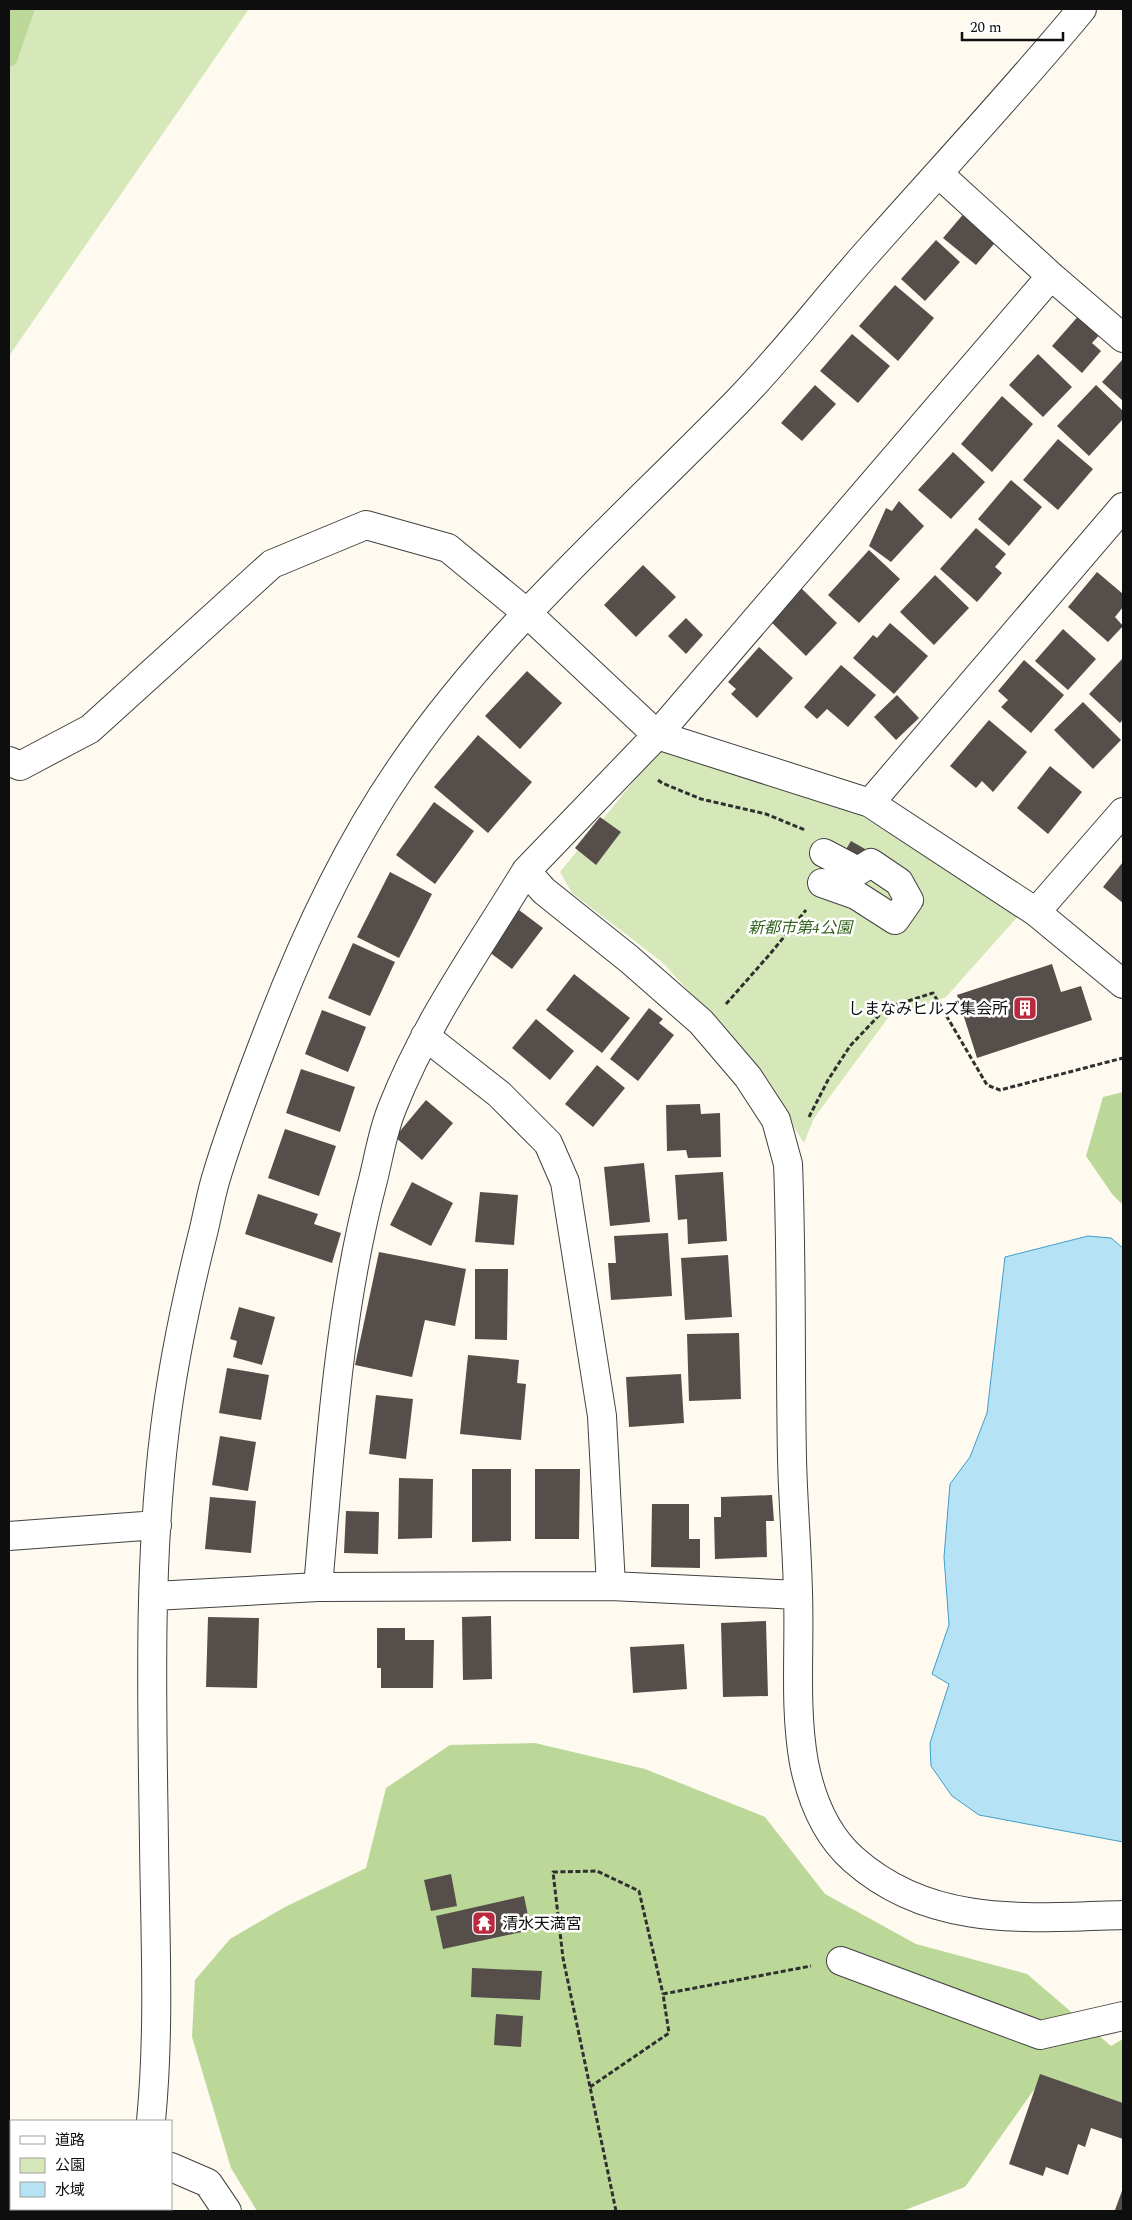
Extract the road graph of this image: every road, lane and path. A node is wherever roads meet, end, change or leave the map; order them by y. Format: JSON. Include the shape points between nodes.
{"nodes":[{"id":1,"x":1082,"y":9,"type":"edge"},
{"id":2,"x":939,"y":174,"type":"junction"},
{"id":3,"x":1051,"y":276,"type":"junction"},
{"id":4,"x":1123,"y":338,"type":"edge"},
{"id":5,"x":1123,"y":507,"type":"edge"},
{"id":6,"x":527,"y":613,"type":"junction"},
{"id":7,"x":657,"y":736,"type":"junction"},
{"id":8,"x":635,"y":759,"type":"junction"},
{"id":9,"x":9,"y":761,"type":"edge"},
{"id":10,"x":870,"y":803,"type":"junction"},
{"id":11,"x":1123,"y":812,"type":"edge"},
{"id":12,"x":824,"y":852,"type":"joint"},
{"id":13,"x":526,"y":871,"type":"junction"},
{"id":14,"x":822,"y":883,"type":"joint"},
{"id":15,"x":1036,"y":912,"type":"junction"},
{"id":16,"x":1123,"y":984,"type":"edge"},
{"id":17,"x":706,"y":1027,"type":"junction"},
{"id":18,"x":425,"y":1036,"type":"junction"},
{"id":19,"x":1123,"y":1058,"type":"edge"},
{"id":20,"x":787,"y":1157,"type":"junction"},
{"id":21,"x":157,"y":1525,"type":"junction"},
{"id":22,"x":9,"y":1536,"type":"edge"},
{"id":23,"x":611,"y":1586,"type":"junction"},
{"id":24,"x":318,"y":1587,"type":"junction"},
{"id":25,"x":798,"y":1595,"type":"junction"},
{"id":26,"x":154,"y":1596,"type":"junction"},
{"id":27,"x":1123,"y":1915,"type":"edge"},
{"id":28,"x":842,"y":1961,"type":"joint"},
{"id":29,"x":663,"y":1994,"type":"junction"},
{"id":30,"x":1123,"y":2016,"type":"edge"},
{"id":31,"x":590,"y":2087,"type":"junction"},
{"id":32,"x":151,"y":2120,"type":"edge"},
{"id":33,"x":172,"y":2167,"type":"edge"},
{"id":34,"x":227,"y":2211,"type":"edge"},
{"id":35,"x":616,"y":2211,"type":"edge"}],
"edges":[{"from":1,"to":2,"type":"street"},
{"from":2,"to":3,"type":"street"},
{"from":2,"to":6,"type":"street","via":[[740,398]]},
{"from":3,"to":4,"type":"street"},
{"from":3,"to":7,"type":"street"},
{"from":5,"to":10,"type":"street"},
{"from":6,"to":7,"type":"street"},
{"from":6,"to":9,"type":"street","via":[[448,548],[366,525],[272,564],[90,729],[20,766]]},
{"from":6,"to":21,"type":"street","via":[[451,700],[401,767],[368,818],[294,963],[216,1178],[188,1290],[164,1432]]},
{"from":7,"to":8,"type":"street"},
{"from":7,"to":10,"type":"street"},
{"from":8,"to":12,"type":"path","via":[[662,783],[701,800],[766,814],[816,834]]},
{"from":8,"to":13,"type":"street"},
{"from":10,"to":15,"type":"street"},
{"from":11,"to":15,"type":"street"},
{"from":12,"to":14,"type":"street","via":[[858,871],[871,863],[899,882],[909,900],[895,920],[856,895]]},
{"from":13,"to":17,"type":"street","via":[[544,891],[629,958]]},
{"from":13,"to":18,"type":"street"},
{"from":14,"to":17,"type":"path","via":[[819,894]]},
{"from":15,"to":16,"type":"street"},
{"from":17,"to":20,"type":"street","via":[[748,1077],[776,1120]]},
{"from":18,"to":23,"type":"street","via":[[499,1094],[548,1143],[565,1182],[602,1416]]},
{"from":18,"to":24,"type":"street","via":[[392,1108],[364,1213],[347,1299]]},
{"from":19,"to":20,"type":"path","via":[[1000,1090],[987,1085],[932,993],[886,1008],[850,1046]]},
{"from":20,"to":25,"type":"street","via":[[791,1238],[792,1459]]},
{"from":21,"to":22,"type":"street"},
{"from":21,"to":26,"type":"street"},
{"from":23,"to":24,"type":"street"},
{"from":23,"to":25,"type":"street"},
{"from":24,"to":26,"type":"street"},
{"from":25,"to":27,"type":"street","via":[[800,1724],[804,1764],[829,1832],[852,1859],[906,1895],[977,1915],[1027,1918]]},
{"from":26,"to":32,"type":"street","via":[[157,1976],[156,2072]]},
{"from":28,"to":29,"type":"path"},
{"from":28,"to":30,"type":"street","via":[[1040,2035]]},
{"from":29,"to":31,"type":"path","via":[[669,2034]]},
{"from":29,"to":31,"type":"path","via":[[639,1892],[597,1871],[553,1872],[563,1958]]},
{"from":31,"to":35,"type":"path"},
{"from":33,"to":34,"type":"street","via":[[208,2184]]}]}
